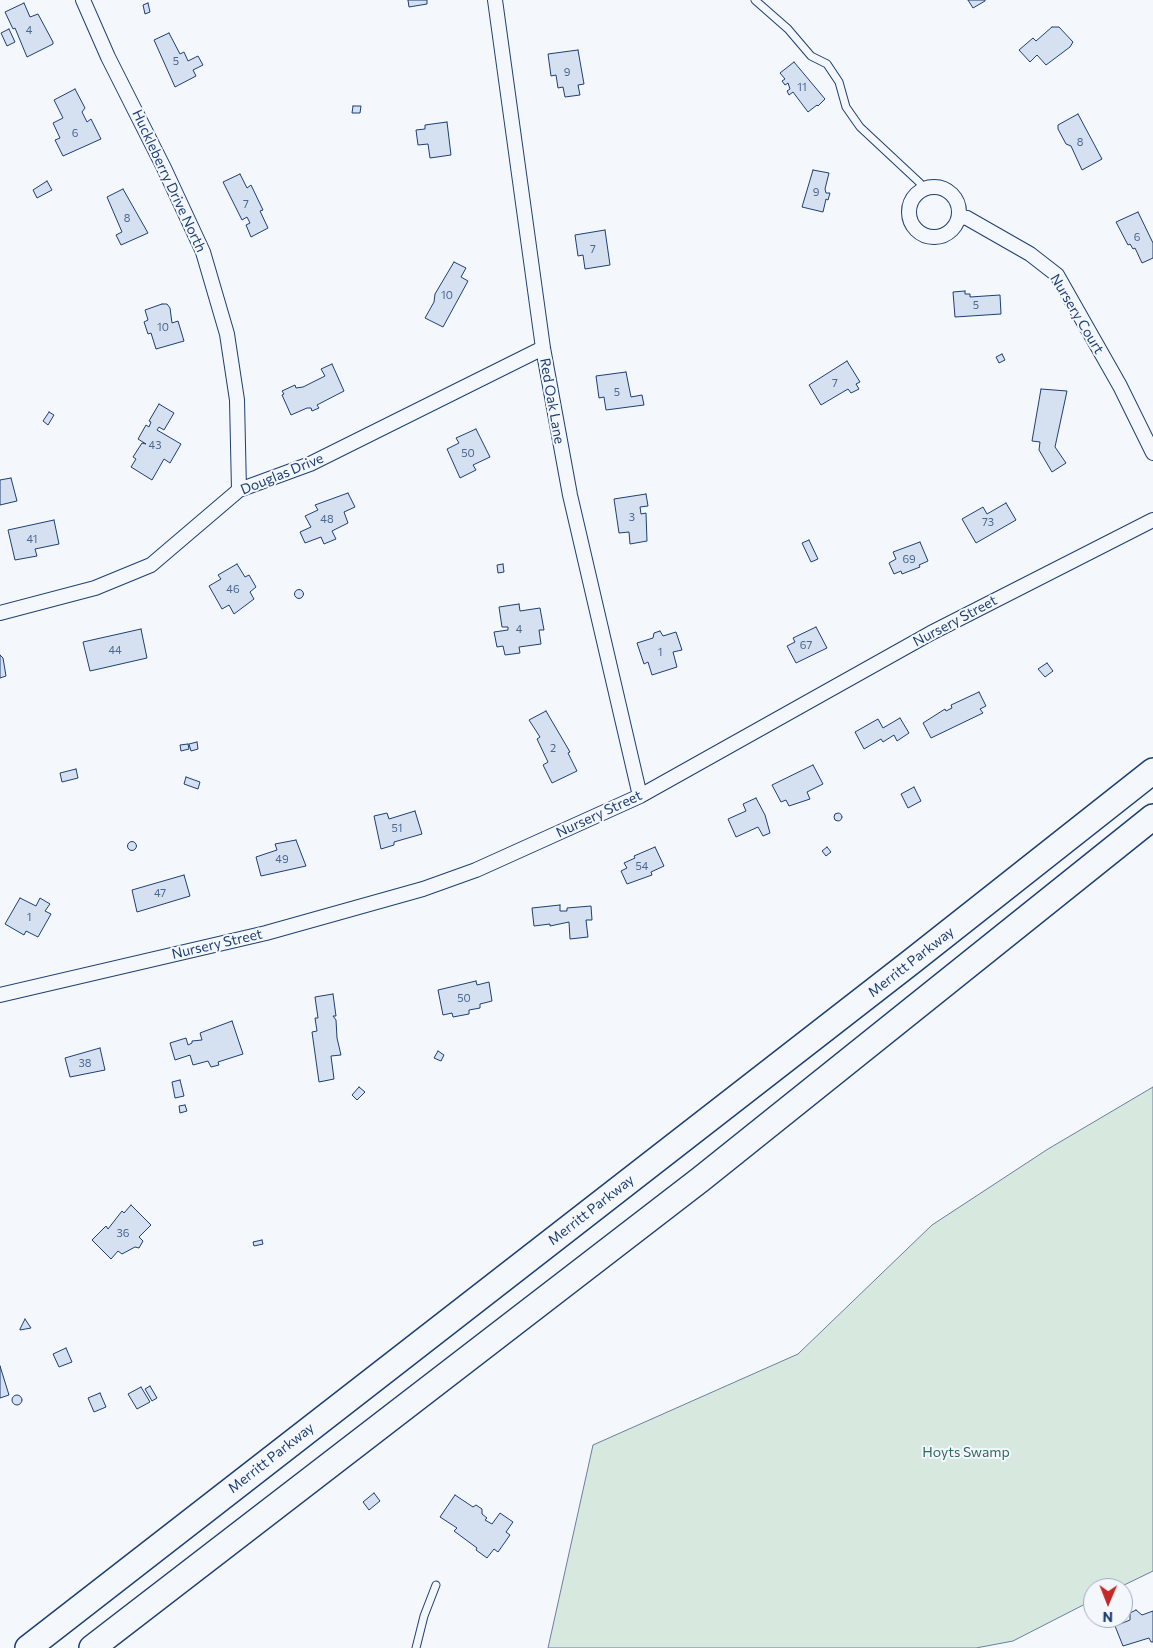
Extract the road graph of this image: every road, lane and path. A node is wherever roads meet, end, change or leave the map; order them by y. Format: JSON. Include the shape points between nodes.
{"nodes":[{"id":1,"x":82,"y":0,"type":"edge"},
{"id":2,"x":495,"y":0,"type":"edge"},
{"id":3,"x":755,"y":0,"type":"edge"},
{"id":4,"x":922,"y":190,"type":"junction"},
{"id":5,"x":959,"y":217,"type":"junction"},
{"id":6,"x":542,"y":348,"type":"junction"},
{"id":7,"x":1153,"y":453,"type":"edge"},
{"id":8,"x":239,"y":490,"type":"junction"},
{"id":9,"x":1153,"y":520,"type":"edge"},
{"id":10,"x":0,"y":613,"type":"edge"},
{"id":11,"x":1153,"y":771,"type":"edge"},
{"id":12,"x":640,"y":796,"type":"junction"},
{"id":13,"x":1153,"y":817,"type":"edge"},
{"id":14,"x":0,"y":995,"type":"edge"},
{"id":15,"x":436,"y":1585,"type":"dead end"},
{"id":16,"x":28,"y":1648,"type":"edge"},
{"id":17,"x":92,"y":1648,"type":"edge"},
{"id":18,"x":416,"y":1648,"type":"edge"}],
"edges":[{"from":1,"to":8,"type":"street","name":"Huckleberry Drive North","via":[[203,252],[226,334],[238,400]]},
{"from":2,"to":6,"type":"street","name":"Red Oak Lane"},
{"from":3,"to":4,"type":"lane","via":[[788,29],[811,56],[827,64],[840,82],[846,107],[860,127],[920,183]]},
{"from":4,"to":5,"type":"street","via":[[935,186],[948,190],[957,201]]},
{"from":4,"to":5,"type":"street","via":[[911,200],[909,210],[911,223],[920,233],[930,237],[944,235],[954,227]]},
{"from":5,"to":7,"type":"street","name":"Nursery Court","via":[[967,218],[1030,254],[1056,275],[1120,386]]},
{"from":6,"to":8,"type":"street","name":"Douglas Drive","via":[[310,464]]},
{"from":6,"to":12,"type":"street","name":"Red Oak Lane","via":[[570,495]]},
{"from":8,"to":10,"type":"street","name":"Douglas Drive","via":[[151,565],[95,588]]},
{"from":9,"to":12,"type":"street","name":"Nursery Street","via":[[931,633]]},
{"from":11,"to":16,"type":"highway","name":"Merritt Parkway"},
{"from":12,"to":14,"type":"street","name":"Nursery Street","via":[[476,870],[423,889],[266,933]]},
{"from":13,"to":17,"type":"highway","via":[[701,1179]]},
{"from":15,"to":18,"type":"lane"}]}
